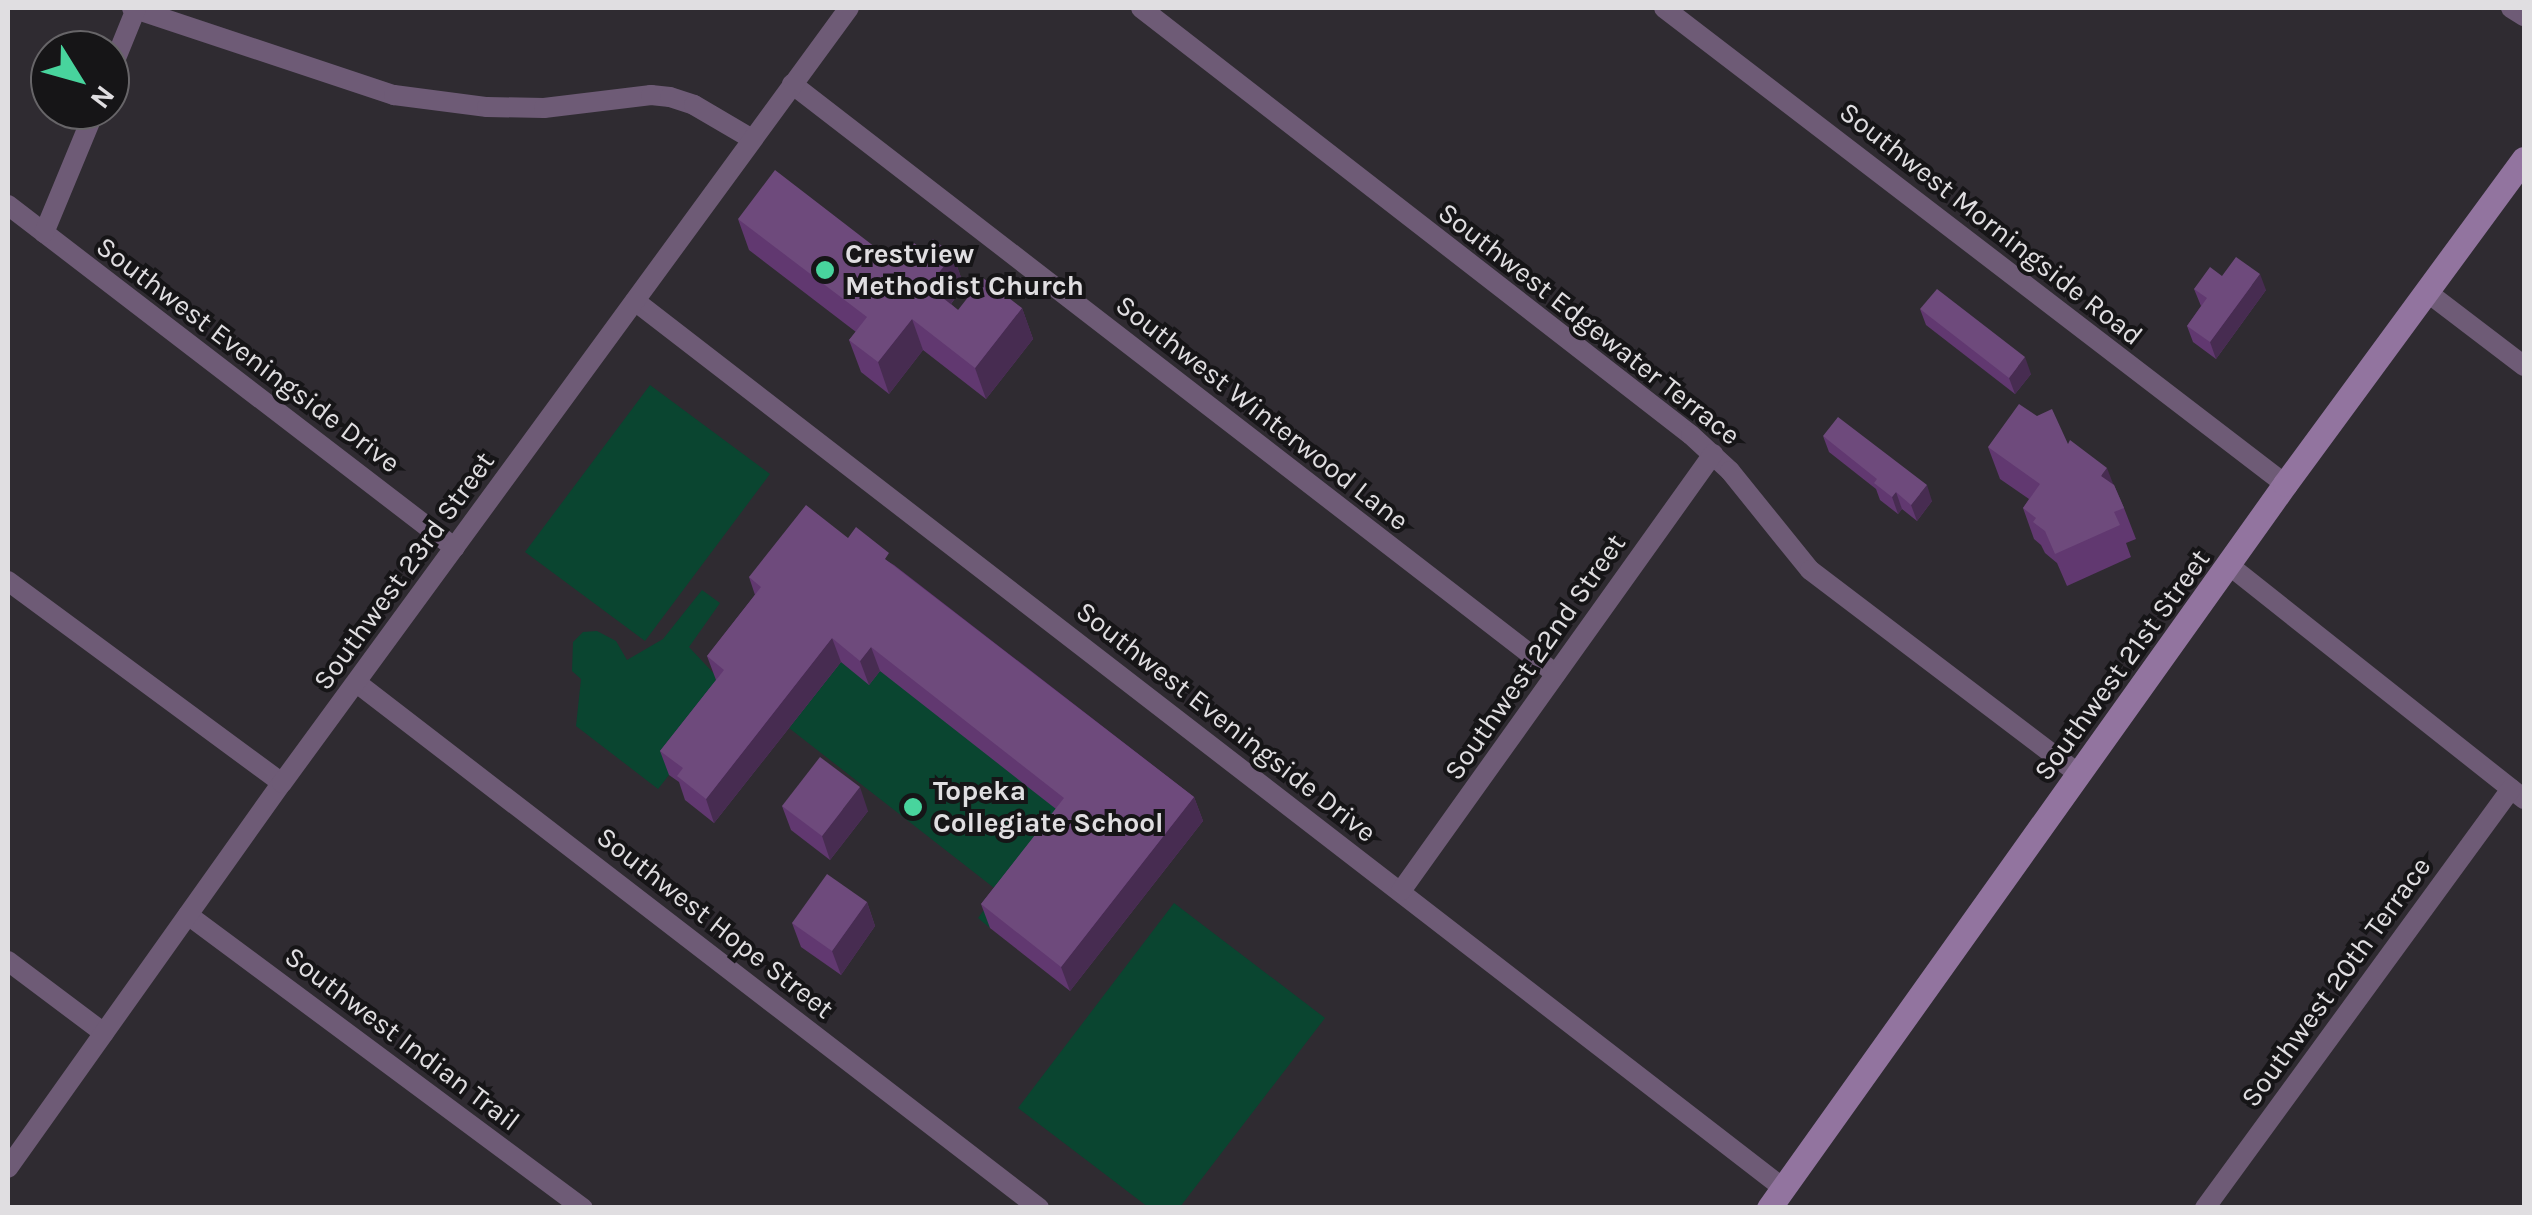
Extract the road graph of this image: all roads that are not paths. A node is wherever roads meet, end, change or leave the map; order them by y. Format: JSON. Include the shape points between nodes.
{"nodes":[{"id":1,"x":134,"y":8,"type":"edge"},
{"id":2,"x":849,"y":8,"type":"edge"},
{"id":3,"x":1141,"y":8,"type":"edge"},
{"id":4,"x":1664,"y":8,"type":"edge"},
{"id":5,"x":2512,"y":8,"type":"edge"},
{"id":6,"x":2524,"y":16,"type":"edge"},
{"id":7,"x":792,"y":84,"type":"junction"},
{"id":8,"x":87,"y":130,"type":"edge"},
{"id":9,"x":752,"y":140,"type":"junction"},
{"id":10,"x":2524,"y":159,"type":"edge"},
{"id":11,"x":8,"y":205,"type":"edge"},
{"id":12,"x":44,"y":233,"type":"junction"},
{"id":13,"x":2427,"y":292,"type":"junction"},
{"id":14,"x":635,"y":301,"type":"junction"},
{"id":15,"x":2524,"y":366,"type":"edge"},
{"id":16,"x":1713,"y":454,"type":"junction"},
{"id":17,"x":2285,"y":484,"type":"junction"},
{"id":18,"x":455,"y":548,"type":"junction"},
{"id":19,"x":2230,"y":566,"type":"junction"},
{"id":20,"x":8,"y":581,"type":"edge"},
{"id":21,"x":1556,"y":674,"type":"junction"},
{"id":22,"x":357,"y":683,"type":"junction"},
{"id":23,"x":2080,"y":775,"type":"junction"},
{"id":24,"x":282,"y":783,"type":"junction"},
{"id":25,"x":2518,"y":794,"type":"edge"},
{"id":26,"x":1401,"y":892,"type":"junction"},
{"id":27,"x":188,"y":915,"type":"junction"},
{"id":28,"x":8,"y":962,"type":"edge"},
{"id":29,"x":104,"y":1033,"type":"junction"},
{"id":30,"x":8,"y":1168,"type":"edge"},
{"id":31,"x":1776,"y":1198,"type":"edge"},
{"id":32,"x":583,"y":1208,"type":"edge"},
{"id":33,"x":1039,"y":1208,"type":"edge"},
{"id":34,"x":2205,"y":1208,"type":"edge"}],
"edges":[{"from":1,"to":9,"type":"street","via":[[394,95],[544,108],[670,96]]},
{"from":2,"to":7,"type":"street","name":"Southwest 23rd Street"},
{"from":3,"to":16,"type":"street","name":"Southwest Edgewater Terrace"},
{"from":4,"to":17,"type":"street","name":"Southwest Morningside Road"},
{"from":5,"to":6,"type":"street"},
{"from":7,"to":9,"type":"street","name":"Southwest 23rd Street"},
{"from":7,"to":21,"type":"street","name":"Southwest Winterwood Lane"},
{"from":8,"to":12,"type":"street"},
{"from":9,"to":14,"type":"street","name":"Southwest 23rd Street"},
{"from":10,"to":13,"type":"main road","name":"Southwest 21st Street"},
{"from":11,"to":12,"type":"street","name":"Southwest Eveningside Drive"},
{"from":12,"to":18,"type":"street","name":"Southwest Eveningside Drive"},
{"from":13,"to":15,"type":"street"},
{"from":13,"to":17,"type":"main road","name":"Southwest 21st Street"},
{"from":14,"to":18,"type":"street","name":"Southwest 23rd Street"},
{"from":14,"to":26,"type":"street","name":"Southwest Eveningside Drive"},
{"from":16,"to":21,"type":"street","name":"Southwest 22nd Street"},
{"from":16,"to":23,"type":"street","name":"Southwest Edgewater Terrace","via":[[1810,570]]},
{"from":17,"to":19,"type":"main road","name":"Southwest 21st Street"},
{"from":18,"to":22,"type":"street","name":"Southwest 23rd Street"},
{"from":19,"to":23,"type":"main road","name":"Southwest 21st Street"},
{"from":19,"to":25,"type":"street"},
{"from":20,"to":24,"type":"street"},
{"from":21,"to":26,"type":"street","name":"Southwest 22nd Street"},
{"from":22,"to":24,"type":"street","name":"Southwest 23rd Street"},
{"from":22,"to":33,"type":"street","name":"Southwest Hope Street"},
{"from":23,"to":31,"type":"main road","name":"Southwest 21st Street"},
{"from":24,"to":27,"type":"street","name":"Southwest 23rd Street"},
{"from":25,"to":34,"type":"street","name":"Southwest 20th Terrace"},
{"from":26,"to":31,"type":"street","name":"Southwest Eveningside Drive"},
{"from":27,"to":29,"type":"street","name":"Southwest 23rd Street"},
{"from":27,"to":32,"type":"street","name":"Southwest Indian Trail"},
{"from":28,"to":29,"type":"street"},
{"from":29,"to":30,"type":"street","name":"Southwest 23rd Street"}]}
